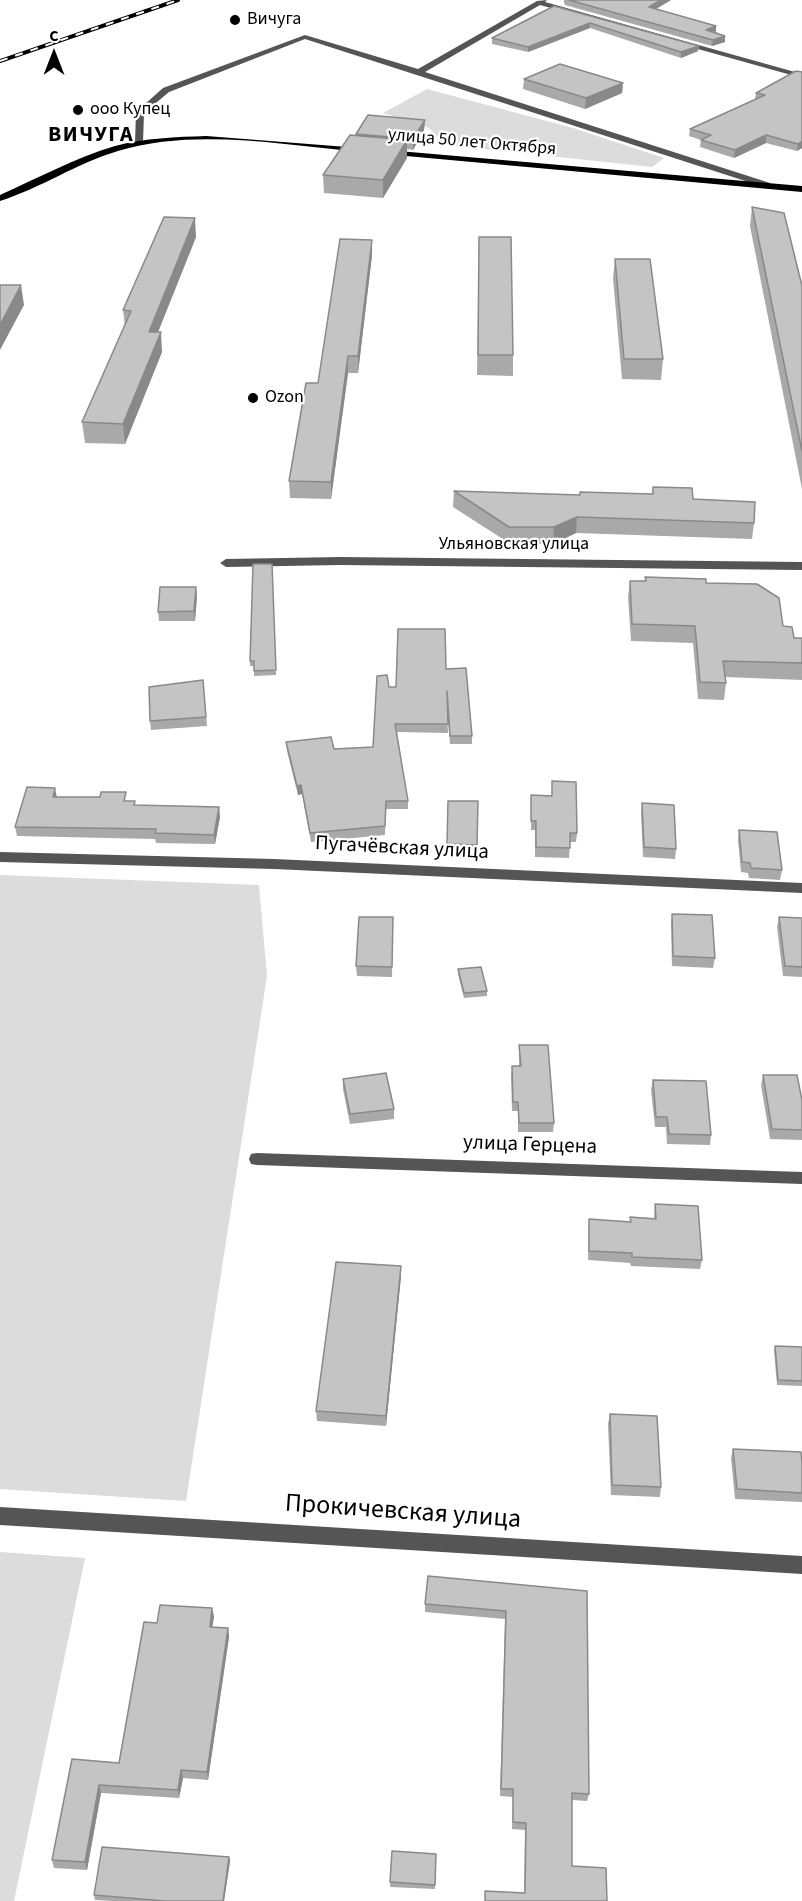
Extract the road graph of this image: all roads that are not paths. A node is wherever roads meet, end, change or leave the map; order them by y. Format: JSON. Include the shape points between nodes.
{"nodes":[{"id":1,"x":541,"y":1,"type":"edge"},
{"id":2,"x":419,"y":72,"type":"junction"},
{"id":3,"x":802,"y":76,"type":"edge"},
{"id":4,"x":139,"y":143,"type":"junction"},
{"id":5,"x":370,"y":151,"type":"edge"},
{"id":6,"x":382,"y":152,"type":"edge"},
{"id":7,"x":767,"y":185,"type":"junction"},
{"id":8,"x":802,"y":189,"type":"edge"},
{"id":9,"x":0,"y":198,"type":"edge"},
{"id":10,"x":226,"y":563,"type":"dead end"},
{"id":11,"x":802,"y":566,"type":"edge"},
{"id":12,"x":0,"y":856,"type":"edge"},
{"id":13,"x":802,"y":888,"type":"edge"},
{"id":14,"x":257,"y":1159,"type":"dead end"},
{"id":15,"x":802,"y":1178,"type":"edge"},
{"id":16,"x":0,"y":1516,"type":"edge"},
{"id":17,"x":802,"y":1564,"type":"edge"}],
"edges":[{"from":1,"to":2,"type":"street"},
{"from":1,"to":3,"type":"street"},
{"from":2,"to":4,"type":"street","via":[[305,37],[166,90],[140,112]]},
{"from":2,"to":7,"type":"street"},
{"from":4,"to":5,"type":"main road","name":"улица 50 лет Октября","via":[[205,138]]},
{"from":4,"to":9,"type":"main road","name":"улица 50 лет Октября","via":[[117,148]]},
{"from":6,"to":7,"type":"main road","name":"улица 50 лет Октября"},
{"from":7,"to":8,"type":"main road","name":"улица 50 лет Октября"},
{"from":10,"to":11,"type":"street","name":"Ульяновская улица"},
{"from":12,"to":13,"type":"street","name":"Пугачёвская улица","via":[[286,864]]},
{"from":14,"to":15,"type":"street","name":"улица Герцена"},
{"from":16,"to":17,"type":"street","name":"Прокичевская улица"}]}
